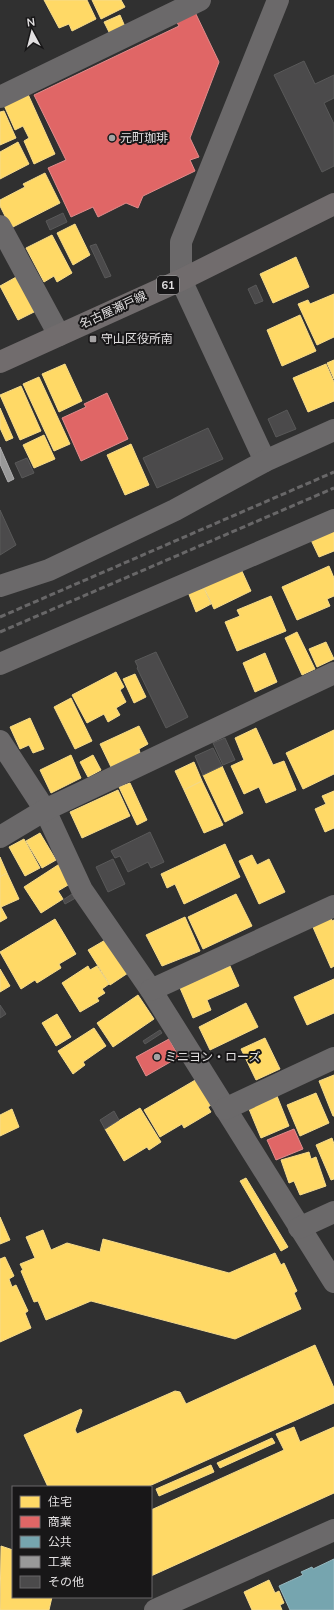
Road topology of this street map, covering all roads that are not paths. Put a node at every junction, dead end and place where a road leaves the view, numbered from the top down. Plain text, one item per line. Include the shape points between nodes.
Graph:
1 (200, 0) edge
2 (278, 0) edge
3 (0, 97) edge
4 (334, 204) edge
5 (0, 226) edge
6 (181, 280) junction
7 (59, 335) junction
8 (0, 362) edge
9 (334, 430) edge
10 (265, 461) junction
11 (334, 520) edge
12 (0, 586) edge
13 (0, 664) edge
14 (334, 673) edge
15 (0, 741) edge
16 (45, 810) junction
17 (0, 837) edge
18 (334, 906) edge
19 (151, 990) junction
20 (334, 1058) edge
21 (225, 1109) junction
22 (334, 1212) edge
23 (299, 1228) junction
24 (334, 1282) edge
25 (334, 1530) edge
26 (155, 1610) edge

1 - 3 street
2 - 6 street via 181,242
4 - 6 main road, 名古屋瀬戸線 / 61
5 - 7 street
6 - 7 main road, 名古屋瀬戸線 / 61
6 - 10 street
7 - 8 main road, 名古屋瀬戸線 / 61
9 - 10 street
10 - 12 street via 175,510 49,570
11 - 13 street
14 - 16 street
15 - 16 street
16 - 17 street
16 - 19 street via 82,890
18 - 19 street
19 - 21 street
20 - 21 street
21 - 23 street
22 - 23 street
23 - 24 street
25 - 26 street

